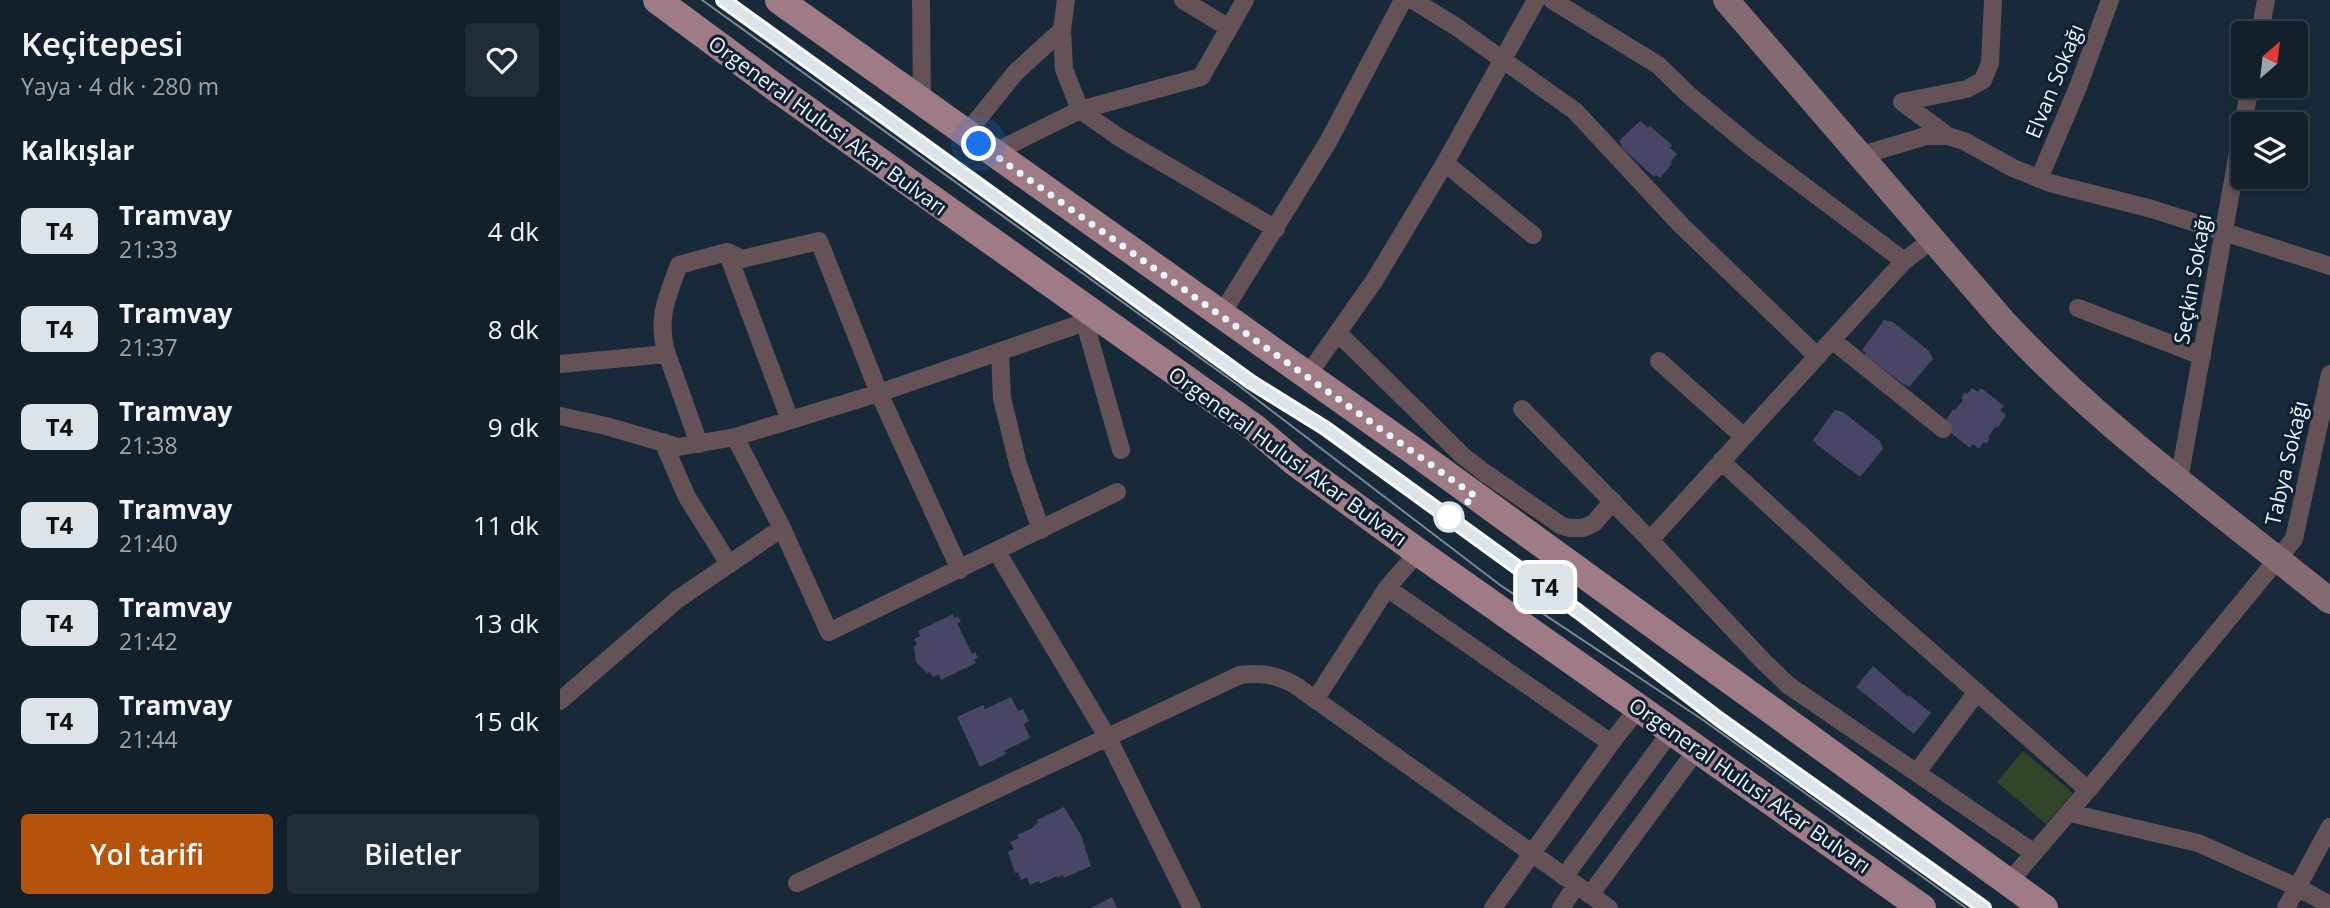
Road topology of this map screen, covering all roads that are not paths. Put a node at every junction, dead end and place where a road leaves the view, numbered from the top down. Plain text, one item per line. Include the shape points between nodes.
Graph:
1 (657, 0) edge
2 (779, 0) edge
3 (921, 0) edge
4 (1066, 0) edge
5 (1183, 0) edge
6 (1245, 0) edge
7 (1403, 0) edge
8 (1413, 0) edge
9 (1536, 0) edge
10 (1552, 0) edge
11 (1726, 0) edge
12 (1993, 0) edge
13 (2110, 0) edge
14 (2266, 0) edge
15 (2262, 21) edge
16 (1229, 27) junction
17 (1062, 30) junction
18 (1502, 58) junction
19 (2248, 98) edge
20 (922, 102) junction
21 (1080, 110) junction
22 (966, 134) junction
23 (1948, 136) junction
24 (993, 153) junction
25 (1862, 155) junction
26 (1445, 163) junction
27 (2039, 178) junction
28 (1276, 229) junction
29 (2224, 231) junction
30 (1533, 235) dead end
31 (1933, 239) junction
32 (727, 252) junction
33 (1905, 261) junction
34 (2330, 266) edge
35 (2078, 308) dead end
36 (1222, 315) junction
37 (1091, 320) junction
38 (1338, 333) junction
39 (1832, 340) junction
40 (1000, 352) junction
41 (667, 354) junction
42 (1817, 356) junction
43 (2202, 356) junction
44 (1659, 361) dead end
45 (560, 364) edge
46 (2330, 374) edge
47 (1307, 376) junction
48 (879, 393) junction
49 (1522, 409) dead end
50 (560, 416) edge
51 (790, 420) junction
52 (1943, 429) dead end
53 (735, 437) junction
54 (1744, 437) junction
55 (663, 442) junction
56 (699, 444) junction
57 (1121, 450) dead end
58 (1721, 461) junction
59 (2179, 480) junction
60 (1117, 492) dead end
61 (1613, 501) junction
62 (782, 528) junction
63 (1041, 530) junction
64 (1650, 540) junction
65 (997, 552) junction
66 (1418, 552) junction
67 (2277, 558) junction
68 (729, 564) junction
69 (960, 570) junction
70 (1387, 588) junction
71 (2330, 601) edge
72 (1977, 692) junction
73 (1315, 700) junction
74 (560, 701) edge
75 (1639, 707) junction
76 (1672, 730) junction
77 (1108, 738) junction
78 (1611, 743) junction
79 (1698, 748) junction
80 (1917, 772) junction
81 (2088, 790) junction
82 (2070, 813) junction
83 (2330, 827) edge
84 (2034, 853) junction
85 (1532, 855) junction
86 (2009, 882) junction
87 (797, 883) dead end
88 (1577, 886) junction
89 (2297, 887) junction
90 (1909, 904) edge
91 (2330, 905) edge
92 (1192, 908) edge
93 (1493, 908) edge
94 (1561, 908) edge
95 (1609, 908) edge
96 (2044, 908) edge
97 (2286, 908) edge

1 - 37 main road, Orgeneral Hulusi Akar Bulvarı
2 - 20 main road
3 - 20 street
4 - 17 street
5 - 16 street
6 - 16 street
7 - 28 street
8 - 18 street
9 - 18 street
10 - 33 street via 1658,65 1742,140
11 - 25 street
12 - 23 street via 1990,63 1983,80 1966,89 1902,102
13 - 27 street, Elvan Sokağı
14 - 15 street
16 - 21 street via 1201,77
17 - 21 street via 1064,69
17 - 22 street via 1016,72
18 - 26 street
18 - 42 street via 1575,111 1680,223
19 - 29 street, Seçkin Sokağı
20 - 22 main road
21 - 24 street
21 - 28 street
22 - 24 main road
23 - 25 street via 1926,136
23 - 27 street
24 - 36 main road
25 - 31 street
26 - 30 street
26 - 38 street
27 - 29 street
28 - 36 street
29 - 34 street
29 - 43 street, Seçkin Sokağı
31 - 33 street
31 - 59 street via 2051,371
32 - 41 street via 679,265 661,320
32 - 48 street via 742,259 819,242
32 - 51 street
33 - 39 street
35 - 43 street
36 - 47 main road
37 - 40 street
37 - 57 street
37 - 66 main road, Orgeneral Hulusi Akar Bulvarı via 1256,429
38 - 47 street
38 - 61 street via 1462,456 1562,526 1589,526
39 - 42 street
39 - 52 street
40 - 48 street
40 - 63 street via 1002,398
41 - 45 street
41 - 56 street
42 - 54 street
43 - 59 street, Seçkin Sokağı
44 - 54 street
46 - 67 street, Tabya Sokağı via 2294,539
47 - 86 main road
48 - 51 street
48 - 69 street
49 - 61 street
50 - 55 street
51 - 53 street
53 - 56 street
53 - 62 street
54 - 58 street
55 - 56 street via 678,447
55 - 68 street via 687,497
58 - 64 street
58 - 72 street
59 - 67 street
60 - 63 street
61 - 64 street
62 - 68 street
62 - 69 street via 829,632
63 - 65 street
64 - 80 street via 1788,685
65 - 69 street
65 - 77 street
66 - 70 street
66 - 75 main road, Orgeneral Hulusi Akar Bulvarı
67 - 71 street
67 - 81 street, Tabya Sokağı
68 - 74 street via 678,599
70 - 73 street
70 - 78 street
72 - 80 street
72 - 81 street
73 - 77 street via 1278,677 1240,675
73 - 85 street
75 - 76 main road, Orgeneral Hulusi Akar Bulvarı
75 - 78 street
76 - 79 main road, Orgeneral Hulusi Akar Bulvarı
76 - 88 street
77 - 87 street
77 - 92 street
78 - 85 street
79 - 88 street
79 - 90 main road, Orgeneral Hulusi Akar Bulvarı
80 - 84 street
81 - 82 street, Tabya Sokağı
82 - 84 street, Tabya Sokağı
82 - 89 street via 2198,843
83 - 89 street
84 - 86 street, Tabya Sokağı
85 - 88 street
85 - 93 street
86 - 96 main road
88 - 94 street
88 - 95 street
89 - 91 street
89 - 97 street

